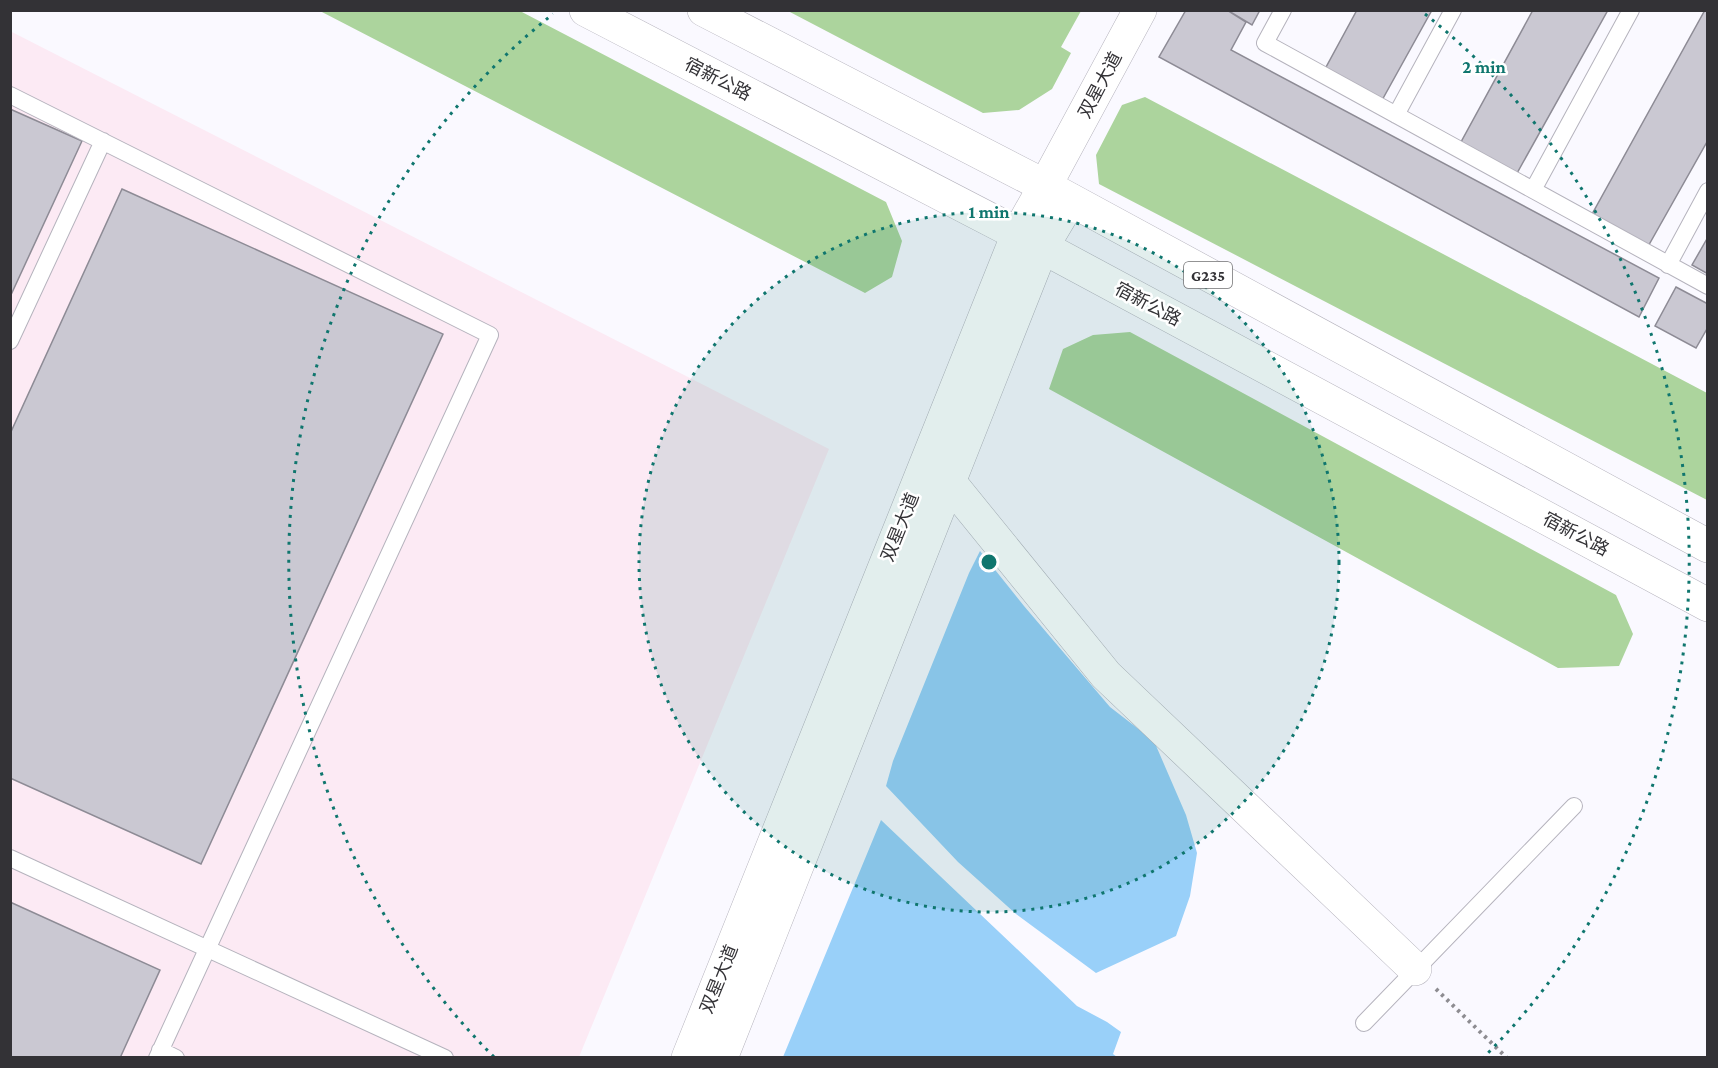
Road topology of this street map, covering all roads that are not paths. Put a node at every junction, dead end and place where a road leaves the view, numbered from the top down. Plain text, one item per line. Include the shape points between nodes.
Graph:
1 (586, 10) edge
2 (704, 10) edge
3 (1140, 10) edge
4 (1283, 10) edge
5 (1454, 10) edge
6 (1631, 10) edge
7 (10, 95) edge
8 (1396, 115) junction
9 (103, 141) junction
10 (1533, 190) junction
11 (1707, 190) edge
12 (1057, 193) junction
13 (1030, 240) junction
14 (1668, 265) junction
15 (1707, 286) edge
16 (10, 341) edge
17 (928, 457) junction
18 (949, 482) junction
19 (1707, 546) edge
20 (1637, 567) junction
21 (1707, 605) edge
22 (1707, 621) edge
23 (1574, 806) dead end
24 (10, 858) edge
25 (207, 948) junction
26 (1415, 969) junction
27 (1364, 1023) dead end
28 (159, 1054) edge
29 (176, 1058) edge
30 (445, 1058) edge
31 (688, 1058) edge
32 (721, 1058) edge

1 - 13 main road, 宿新公路
2 - 12 main road, G235
3 - 12 main road, 双星大道
4 - 8 lane via 1265,43
5 - 8 lane
6 - 10 lane
7 - 9 lane
8 - 10 lane
9 - 16 lane
9 - 25 lane via 490,335
10 - 14 lane
11 - 14 lane
12 - 13 main road, 双星大道
12 - 19 main road, G235
13 - 17 main road, 双星大道
13 - 18 main road, 双星大道
13 - 20 main road, 宿新公路
14 - 15 lane
17 - 18 main road
17 - 31 main road, 双星大道
18 - 26 main road via 1106,675
18 - 32 main road, 双星大道
20 - 21 main road, 宿新公路
20 - 22 main road
23 - 26 lane
24 - 25 lane
25 - 28 lane
25 - 30 lane
26 - 27 lane
28 - 29 lane

